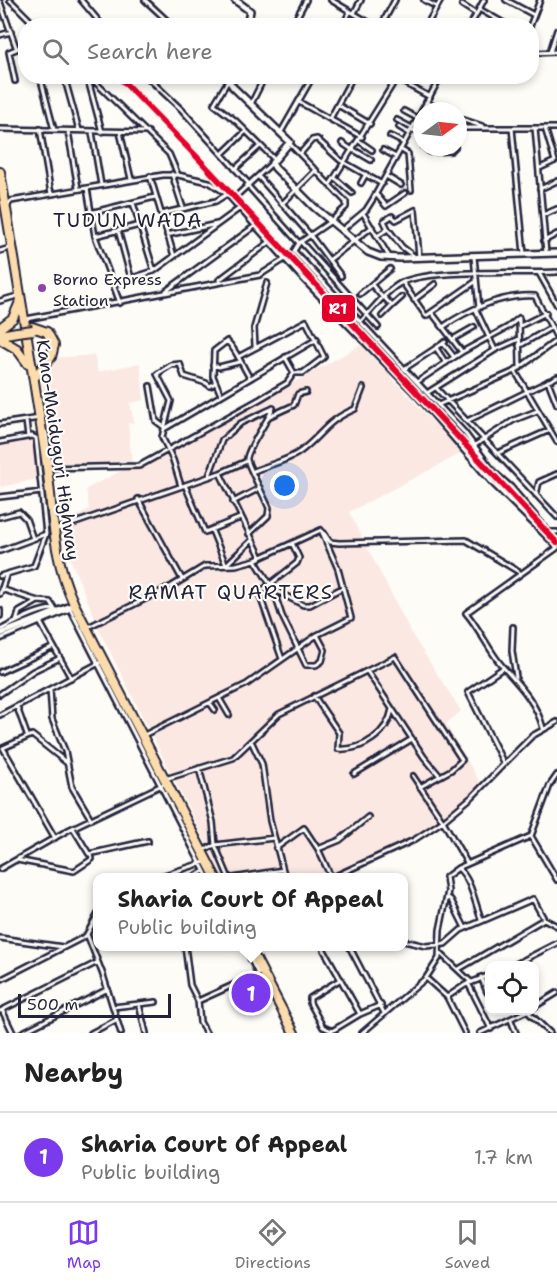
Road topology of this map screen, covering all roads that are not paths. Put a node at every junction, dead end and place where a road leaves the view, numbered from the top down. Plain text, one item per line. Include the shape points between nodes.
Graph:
1 (10, 0) edge
2 (81, 0) edge
3 (145, 0) edge
4 (235, 0) edge
5 (306, 0) edge
6 (331, 0) edge
7 (344, 0) edge
8 (361, 0) edge
9 (395, 0) edge
10 (424, 0) edge
11 (441, 0) edge
12 (484, 0) edge
13 (506, 0) edge
14 (540, 0) edge
15 (0, 2) edge
16 (341, 5) junction
17 (462, 5) dead end
18 (436, 7) junction
19 (479, 9) junction
20 (352, 12) junction
21 (476, 14) junction
22 (534, 15) junction
23 (28, 18) edge
24 (96, 18) edge
25 (164, 18) edge
26 (249, 18) edge
27 (296, 18) edge
28 (348, 18) edge
29 (362, 18) edge
30 (385, 18) edge
31 (430, 18) edge
32 (474, 18) edge
33 (495, 18) edge
34 (533, 18) edge
35 (557, 30) edge
36 (11, 32) junction
37 (0, 35) edge
38 (16, 47) joint
39 (550, 52) junction
40 (557, 52) edge
41 (539, 53) edge
42 (15, 81) dead end
43 (43, 84) edge
44 (66, 84) edge
45 (90, 84) edge
46 (97, 84) edge
47 (154, 84) edge
48 (223, 84) edge
49 (232, 84) edge
50 (262, 84) edge
51 (309, 84) edge
52 (349, 84) edge
53 (394, 84) edge
54 (408, 84) edge
55 (437, 84) edge
56 (429, 97) junction
57 (299, 102) junction
58 (426, 102) edge
59 (251, 104) junction
60 (338, 105) junction
61 (404, 111) dead end
62 (413, 116) edge
63 (330, 119) junction
64 (398, 120) dead end
65 (467, 121) edge
66 (370, 124) junction
67 (413, 125) edge
68 (399, 127) dead end
69 (484, 127) junction
70 (467, 128) edge
71 (512, 128) junction
72 (535, 128) junction
73 (545, 128) junction
74 (557, 128) edge
75 (0, 129) edge
76 (40, 129) junction
77 (55, 130) junction
78 (79, 130) junction
79 (68, 131) junction
80 (246, 131) junction
81 (410, 131) junction
82 (92, 132) junction
83 (102, 132) junction
84 (120, 132) junction
85 (148, 132) junction
86 (280, 133) junction
87 (390, 136) dead end
88 (361, 139) junction
89 (342, 143) dead end
90 (404, 143) junction
91 (290, 144) junction
92 (260, 146) junction
93 (400, 149) junction
94 (354, 150) junction
95 (372, 150) dead end
96 (383, 150) dead end
97 (222, 154) junction
98 (300, 154) junction
99 (396, 157) junction
100 (371, 160) dead end
101 (273, 161) junction
102 (345, 163) junction
103 (235, 169) junction
104 (539, 169) junction
105 (316, 170) junction
106 (0, 172) edge
107 (172, 174) junction
108 (366, 174) junction
109 (178, 175) junction
110 (150, 176) junction
111 (258, 176) junction
112 (386, 176) junction
113 (335, 178) junction
114 (131, 179) junction
115 (557, 182) edge
116 (331, 183) junction
117 (361, 183) dead end
118 (382, 184) junction
119 (102, 185) junction
120 (248, 185) junction
121 (401, 185) dead end
122 (0, 187) edge
123 (87, 188) junction
124 (78, 189) junction
125 (540, 189) junction
126 (411, 190) dead end
127 (296, 191) junction
128 (352, 192) dead end
129 (405, 193) dead end
130 (51, 194) junction
131 (227, 194) junction
132 (376, 194) junction
133 (155, 197) junction
134 (233, 199) junction
135 (7, 202) junction
136 (133, 203) junction
137 (282, 204) junction
138 (183, 208) junction
139 (240, 208) junction
140 (557, 208) edge
141 (90, 213) junction
142 (363, 213) junction
143 (161, 214) junction
144 (543, 215) junction
145 (331, 221) junction
146 (219, 223) junction
147 (140, 224) junction
148 (256, 226) junction
149 (372, 227) junction
150 (388, 229) junction
151 (118, 230) junction
152 (342, 230) junction
153 (557, 234) edge
154 (167, 235) junction
155 (310, 235) junction
156 (95, 236) junction
157 (377, 236) junction
158 (355, 240) junction
159 (270, 241) junction
160 (544, 241) junction
161 (300, 243) junction
162 (10, 248) junction
163 (0, 251) edge
164 (546, 253) junction
165 (557, 253) edge
166 (524, 255) junction
167 (174, 256) junction
168 (474, 257) junction
169 (390, 258) junction
170 (418, 258) junction
171 (285, 259) junction
172 (329, 260) junction
173 (390, 269) dead end
174 (154, 271) junction
175 (557, 272) edge
176 (539, 273) junction
177 (474, 274) junction
178 (341, 276) dead end
179 (131, 278) junction
180 (217, 281) junction
181 (403, 282) junction
182 (475, 282) junction
183 (113, 284) junction
184 (267, 284) dead end
185 (435, 284) dead end
186 (372, 285) junction
187 (165, 292) junction
188 (360, 294) dead end
189 (402, 297) dead end
190 (384, 298) junction
191 (18, 300) junction
192 (414, 300) junction
193 (0, 301) edge
194 (120, 303) junction
195 (557, 305) edge
196 (392, 306) junction
197 (477, 309) junction
198 (432, 313) junction
199 (546, 313) junction
200 (368, 314) junction
201 (381, 316) dead end
202 (24, 319) junction
203 (362, 320) junction
204 (520, 326) junction
205 (378, 327) dead end
206 (443, 327) junction
207 (474, 327) dead end
208 (552, 327) junction
209 (32, 328) junction
210 (0, 333) edge
211 (489, 337) junction
212 (316, 339) junction
213 (453, 339) junction
214 (519, 339) junction
215 (557, 339) edge
216 (255, 346) junction
217 (519, 346) junction
218 (436, 348) junction
219 (495, 350) junction
220 (462, 352) junction
221 (238, 357) junction
222 (285, 357) junction
223 (454, 357) junction
224 (29, 362) junction
225 (239, 362) junction
226 (446, 363) junction
227 (213, 365) junction
228 (520, 368) junction
229 (404, 369) junction
230 (515, 371) junction
231 (294, 373) junction
232 (557, 377) edge
233 (250, 378) junction
234 (34, 380) junction
235 (548, 381) junction
236 (416, 382) junction
237 (215, 383) junction
238 (150, 386) dead end
239 (363, 388) dead end
240 (436, 388) junction
241 (526, 391) junction
242 (306, 392) dead end
243 (427, 393) junction
244 (221, 394) junction
245 (446, 400) junction
246 (557, 404) edge
247 (438, 405) junction
248 (537, 411) junction
249 (270, 416) junction
250 (39, 418) junction
251 (26, 421) junction
252 (467, 421) junction
253 (0, 424) edge
254 (164, 428) junction
255 (550, 430) junction
256 (28, 437) junction
257 (484, 438) junction
258 (0, 442) edge
259 (557, 442) edge
260 (475, 445) junction
261 (169, 450) junction
262 (498, 453) junction
263 (247, 461) junction
264 (49, 468) junction
265 (254, 471) junction
266 (220, 473) junction
267 (557, 474) edge
268 (209, 476) junction
269 (183, 485) junction
270 (260, 488) junction
271 (42, 492) junction
272 (536, 495) junction
273 (0, 497) edge
274 (138, 500) junction
275 (233, 502) junction
276 (557, 505) edge
277 (551, 510) junction
278 (0, 517) edge
279 (557, 517) edge
280 (240, 518) junction
281 (321, 530) junction
282 (212, 531) junction
283 (49, 532) junction
284 (557, 532) edge
285 (249, 534) junction
286 (33, 539) junction
287 (252, 540) junction
288 (292, 543) junction
289 (557, 548) edge
290 (0, 551) edge
291 (261, 557) junction
292 (255, 560) junction
293 (226, 565) junction
294 (520, 573) junction
295 (8, 574) junction
296 (0, 576) edge
297 (182, 579) junction
298 (268, 584) junction
299 (342, 587) junction
300 (273, 590) junction
301 (1, 591) edge
302 (38, 601) junction
303 (70, 607) junction
304 (56, 609) junction
305 (0, 610) edge
306 (0, 616) edge
307 (16, 622) junction
308 (40, 622) junction
309 (86, 627) junction
310 (513, 627) dead end
311 (0, 634) edge
312 (317, 635) junction
313 (54, 647) junction
314 (298, 651) junction
315 (60, 658) junction
316 (282, 660) junction
317 (99, 663) junction
318 (503, 668) junction
319 (367, 671) junction
320 (0, 672) edge
321 (71, 678) junction
322 (516, 679) junction
323 (50, 689) junction
324 (0, 694) edge
325 (314, 696) junction
326 (219, 698) junction
327 (210, 703) junction
328 (17, 707) junction
329 (392, 709) junction
330 (215, 710) dead end
331 (0, 715) edge
332 (229, 715) dead end
333 (557, 722) edge
334 (543, 728) junction
335 (27, 735) junction
336 (142, 736) junction
337 (412, 740) junction
338 (252, 743) junction
339 (2, 749) edge
340 (67, 764) junction
341 (504, 764) junction
342 (199, 768) junction
343 (354, 774) dead end
344 (557, 775) edge
345 (413, 776) dead end
346 (440, 776) junction
347 (163, 783) junction
348 (420, 787) junction
349 (368, 817) dead end
350 (91, 819) junction
351 (443, 820) junction
352 (73, 828) junction
353 (531, 836) junction
354 (55, 838) junction
355 (274, 838) junction
356 (148, 840) dead end
357 (215, 845) junction
358 (276, 848) junction
359 (318, 849) junction
360 (202, 851) junction
361 (91, 854) junction
362 (16, 860) junction
363 (202, 863) junction
364 (467, 863) junction
365 (458, 868) junction
366 (0, 869) edge
367 (283, 870) junction
368 (204, 871) joint
369 (171, 873) edge
370 (201, 873) edge
371 (211, 873) edge
372 (213, 873) edge
373 (229, 873) edge
374 (264, 873) edge
375 (284, 873) edge
376 (330, 873) edge
377 (341, 873) edge
378 (557, 880) edge
379 (447, 897) junction
380 (544, 919) junction
381 (482, 921) junction
382 (93, 923) edge
383 (557, 926) edge
384 (465, 928) junction
385 (87, 934) junction
386 (0, 938) edge
387 (408, 942) edge
388 (557, 943) edge
389 (440, 946) junction
390 (63, 947) junction
391 (93, 949) edge
392 (94, 951) edge
393 (186, 951) edge
394 (247, 951) edge
395 (252, 951) edge
396 (253, 951) edge
397 (325, 951) edge
398 (352, 951) edge
399 (440, 953) junction
400 (522, 961) edge
401 (98, 962) junction
402 (459, 969) junction
403 (260, 973) junction
404 (485, 976) edge
405 (481, 977) junction
406 (426, 978) junction
407 (341, 979) junction
408 (0, 980) edge
409 (470, 983) junction
410 (485, 987) edge
411 (108, 989) junction
412 (557, 993) edge
413 (447, 997) junction
414 (156, 1002) dead end
415 (198, 1002) junction
416 (139, 1004) junction
417 (539, 1004) edge
418 (381, 1005) junction
419 (113, 1006) junction
420 (1, 1010) edge
421 (384, 1013) junction
422 (360, 1014) junction
423 (521, 1015) edge
424 (533, 1015) edge
425 (116, 1020) junction
426 (511, 1020) junction
427 (491, 1029) junction
428 (13, 1033) edge
429 (21, 1033) edge
430 (91, 1033) edge
431 (121, 1033) edge
432 (146, 1033) edge
433 (206, 1033) edge
434 (297, 1033) edge
435 (362, 1033) edge
436 (465, 1033) edge
437 (480, 1033) edge
438 (516, 1033) edge
439 (550, 1033) edge

1 - 23 street
2 - 24 street
3 - 25 street
4 - 26 street via 250,11
5 - 27 street
6 - 16 street
7 - 16 street
8 - 20 street
9 - 30 street
10 - 18 street
11 - 18 street
12 - 19 street
13 - 22 street
14 - 22 street
15 - 36 street
16 - 20 street
17 - 21 street
18 - 31 street
19 - 21 street
19 - 33 street
20 - 28 street
20 - 29 street
21 - 32 street
22 - 34 street
35 - 39 street
36 - 37 street
36 - 38 street
38 - 42 street via 9,52
39 - 40 street
39 - 41 street
43 - 77 street
44 - 78 street
45 - 83 street
46 - 85 street
47 - 97 street
48 - 80 street via 214,105
49 - 59 street
50 - 59 street
51 - 57 street
52 - 60 street
53 - 66 street
54 - 56 street
55 - 56 street
56 - 58 street
57 - 63 street
57 - 86 street
59 - 86 street
60 - 63 street
60 - 66 street
61 - 62 street
63 - 88 street
64 - 81 street
65 - 69 street
66 - 88 street
67 - 81 street
68 - 81 street
69 - 70 street
69 - 71 street
71 - 72 street
71 - 166 street
72 - 73 street
72 - 104 street
73 - 74 street
73 - 104 street via 555,161
75 - 76 street
76 - 77 street
76 - 130 street
77 - 79 street
78 - 79 street
78 - 82 street
79 - 124 street
80 - 92 street
80 - 97 street
81 - 90 street
82 - 83 street
82 - 119 street
83 - 84 street
84 - 85 street
84 - 114 street
85 - 109 street via 169,154
86 - 91 street
87 - 90 street
88 - 94 street
88 - 95 street
89 - 94 street
90 - 93 street
91 - 98 street
91 - 101 street
92 - 101 street
92 - 103 street
93 - 99 street
93 - 126 street via 408,154
94 - 100 street
94 - 102 street
96 - 99 street
97 - 103 street
98 - 102 street via 317,139
98 - 105 street
99 - 112 street
101 - 111 street
101 - 127 street
102 - 108 street
102 - 113 street
103 - 120 street
104 - 125 street
105 - 116 street
105 - 127 street
106 - 135 highway, Kano-Maiduguri Highway
107 - 109 street
107 - 110 street
107 - 138 street
108 - 117 street
108 - 118 street
109 - 131 street via 216,184
110 - 114 street
110 - 133 street
111 - 120 street
111 - 137 street
112 - 118 street
112 - 121 street
113 - 116 street
113 - 128 street
114 - 119 street
115 - 125 street
116 - 145 street via 347,205
118 - 132 street
119 - 123 street
120 - 134 street
120 - 161 street
122 - 162 highway, Kano-Maiduguri Highway
123 - 124 street
123 - 141 street
124 - 130 street
125 - 144 street
127 - 137 street
127 - 145 street
129 - 132 street via 386,206
130 - 135 street
131 - 134 street
131 - 138 street via 216,201
132 - 142 street
133 - 136 street
133 - 143 street
134 - 139 street
135 - 202 highway, Kano-Maiduguri Highway
136 - 141 street
136 - 147 street
137 - 155 street
138 - 143 street
139 - 146 street
139 - 148 street
140 - 144 street
141 - 156 street
142 - 149 street
142 - 152 street
143 - 154 street
144 - 160 street
145 - 152 street
145 - 155 street
146 - 154 street
146 - 167 street
147 - 151 street
147 - 174 street
148 - 159 street
148 - 187 street
149 - 157 street
149 - 158 street
150 - 157 street
150 - 170 street via 402,247
150 - 170 street via 384,221 392,216 396,220 415,210
151 - 156 street
151 - 179 street
152 - 158 street
153 - 160 street
154 - 167 street
155 - 161 street
155 - 172 street
156 - 183 street
157 - 169 street
158 - 169 street via 368,252
158 - 172 street
159 - 171 street
159 - 180 street
160 - 164 street
161 - 200 street
161 - 203 street via 294,251
162 - 163 street
162 - 191 highway, Kano-Maiduguri Highway
164 - 165 street
164 - 166 street
166 - 168 street
167 - 174 street
168 - 170 street
168 - 177 street
169 - 170 street
171 - 180 street via 266,273
171 - 289 street
172 - 178 street
173 - 186 street
174 - 179 street
175 - 176 street
176 - 177 street
176 - 195 street
177 - 181 street
177 - 182 street
179 - 183 street
180 - 187 street
181 - 190 street
181 - 192 street
182 - 197 street
182 - 198 street
183 - 194 street
184 - 216 street via 254,328
185 - 192 street
186 - 188 street
186 - 190 street
187 - 194 street
189 - 196 street
190 - 196 street
190 - 200 street
191 - 193 street
191 - 210 highway via 13,318
191 - 224 highway, Kano-Maiduguri Highway
192 - 198 street via 426,316
194 - 202 street
196 - 201 street
197 - 199 street via 509,296 535,296
197 - 206 street
197 - 211 street
198 - 206 street
199 - 204 street
199 - 208 street
200 - 203 street
200 - 205 street
202 - 224 highway, Kano-Maiduguri Highway
203 - 229 street
204 - 211 street via 519,318
204 - 214 street
206 - 213 street
207 - 213 street
208 - 215 street
208 - 217 street
209 - 210 highway, bridge
209 - 224 highway via 47,335 52,349 44,361
209 - 234 highway via 47,332 54,348
210 - 224 highway
211 - 219 street
211 - 220 street
212 - 216 street via 306,321
212 - 222 street
212 - 231 street via 324,359 303,373
213 - 220 street
214 - 217 street
214 - 219 street
215 - 228 street
216 - 221 street
217 - 228 street
218 - 223 street via 444,343
218 - 226 street
218 - 229 street
219 - 240 street
220 - 223 street
221 - 225 street
221 - 227 street via 225,342 215,350
222 - 231 street
222 - 233 street
223 - 226 street
224 - 234 highway, Kano-Maiduguri Highway
224 - 250 highway, Kano-Maiduguri Highway
225 - 227 street
225 - 233 street
226 - 236 street
227 - 237 street
228 - 230 street
229 - 236 street
230 - 241 street
230 - 245 street
231 - 261 street via 287,383
232 - 235 street
233 - 244 street
234 - 250 highway, Kano-Maiduguri Highway
235 - 241 street
235 - 246 street
236 - 243 street
237 - 244 street
237 - 254 street via 210,387 184,375 180,364 161,370 157,374 171,401
238 - 254 street via 156,421
239 - 265 street via 355,409 328,423 300,452
240 - 243 street
240 - 245 street
241 - 248 street
241 - 252 street
242 - 249 street via 298,394 294,405
243 - 247 street
244 - 254 street
245 - 247 street
245 - 252 street
247 - 260 street
248 - 255 street
248 - 257 street
249 - 263 street via 248,452
249 - 268 street via 273,408 242,423 222,440
250 - 251 street
250 - 264 highway, Kano-Maiduguri Highway
250 - 303 highway, Kano-Maiduguri Highway via 54,556
251 - 253 street
251 - 256 street
252 - 257 street
254 - 261 street via 162,437
255 - 259 street
255 - 262 street
256 - 258 street
256 - 271 street via 36,438
257 - 260 street
257 - 262 street
260 - 284 street via 494,472 549,532
261 - 264 street via 130,467
261 - 269 street
262 - 272 street
263 - 265 street
263 - 266 street
264 - 283 highway, Kano-Maiduguri Highway
265 - 270 street
266 - 268 street
266 - 275 street
267 - 272 street via 539,482
268 - 269 street
269 - 274 street
269 - 282 street via 201,526 205,532
270 - 275 street
270 - 285 street via 270,508 268,516
271 - 273 street
271 - 283 street
272 - 277 street
274 - 283 street
274 - 297 street
275 - 280 street
276 - 277 street
277 - 279 street
278 - 286 street via 19,512
280 - 282 street
280 - 285 street
281 - 288 street
281 - 294 street via 330,542 339,543 466,540
281 - 299 street
282 - 293 street
283 - 286 street
283 - 295 street via 34,566
283 - 309 highway, Kano-Maiduguri Highway via 61,575
285 - 287 street
286 - 290 street
287 - 291 street
287 - 293 street
288 - 291 street
288 - 298 street via 297,562
289 - 294 street
291 - 292 street
292 - 293 street
292 - 298 street
293 - 297 street via 205,566
294 - 318 street via 466,613
295 - 296 street
295 - 301 street
297 - 309 street
298 - 300 street
298 - 316 street via 258,595
299 - 300 street via 308,605
299 - 312 street via 351,618
300 - 314 street
301 - 302 street
302 - 304 street via 51,602
302 - 307 street via 19,612
303 - 304 street
303 - 308 street
303 - 317 highway, Kano-Maiduguri Highway
304 - 307 street
304 - 311 street
305 - 306 street
307 - 311 street
308 - 311 street
308 - 313 street
309 - 336 highway, Kano-Maiduguri Highway
310 - 322 street
312 - 314 street
312 - 314 street via 325,650 320,664 304,663
313 - 315 street
313 - 320 street
314 - 316 street
315 - 321 street
315 - 324 street
316 - 326 street
317 - 321 street
317 - 347 highway, Kano-Maiduguri Highway
318 - 322 street
318 - 341 street via 468,692
319 - 325 street
319 - 329 street
319 - 346 street via 395,657 407,672 461,757 459,764
321 - 323 street
322 - 334 street via 533,702
323 - 328 street
323 - 340 street via 52,719
325 - 329 street via 337,729 338,749 382,733
325 - 338 street via 279,714
326 - 327 street
326 - 332 street
327 - 330 street
327 - 336 street
328 - 331 street
328 - 335 street
329 - 337 street
333 - 334 street
334 - 341 street
335 - 339 street
335 - 340 street via 38,737
336 - 347 highway, Kano-Maiduguri Highway
337 - 343 street
337 - 346 street
338 - 342 street via 233,758
338 - 355 street via 262,764
339 - 354 street
340 - 350 street via 72,787
341 - 351 street
342 - 347 street
342 - 357 street
344 - 353 street
345 - 348 street
346 - 348 street
347 - 350 street
347 - 360 highway, Kano-Maiduguri Highway
347 - 363 highway, Kano-Maiduguri Highway
348 - 351 street
349 - 359 street via 340,840
350 - 352 street
351 - 364 street
351 - 377 street via 414,840
352 - 354 street
352 - 361 street
353 - 364 street
353 - 378 street
354 - 362 street
355 - 357 street
355 - 358 street
356 - 361 street
357 - 360 street
357 - 373 street
358 - 359 street via 304,828
358 - 367 street
359 - 376 street
360 - 372 highway, Kano-Maiduguri Highway
361 - 362 street via 92,859 74,871
362 - 366 street
363 - 368 street
363 - 369 street
363 - 371 highway, Kano-Maiduguri Highway
364 - 365 street
365 - 379 street via 446,877
365 - 381 street via 470,884
367 - 374 street
367 - 375 street
368 - 370 street
379 - 384 street
379 - 389 street
380 - 381 street via 533,899
380 - 383 street
380 - 402 street
381 - 384 street
382 - 385 street
384 - 389 street
385 - 390 street
385 - 391 street
386 - 390 street
387 - 389 street
388 - 400 street
389 - 399 street
390 - 408 street
392 - 401 street
393 - 415 street via 189,985
394 - 403 street
395 - 403 highway
396 - 434 highway
397 - 407 street
398 - 418 street
399 - 402 street
399 - 406 street
401 - 411 street
401 - 420 street
402 - 409 street
403 - 415 street
403 - 434 highway
404 - 405 street
405 - 409 street
405 - 410 street
406 - 413 street
406 - 421 street
407 - 422 street
407 - 422 street via 310,998 323,1027 332,1031
409 - 413 street
409 - 427 street
411 - 419 street
411 - 429 street
412 - 417 street
413 - 436 street
414 - 416 street
415 - 433 street via 200,1022
416 - 419 street
416 - 432 street
418 - 421 street
418 - 422 street
419 - 425 street
420 - 428 street
421 - 435 street
423 - 426 street
424 - 439 street
425 - 430 street
425 - 431 street
426 - 427 street
426 - 438 street
427 - 437 street

